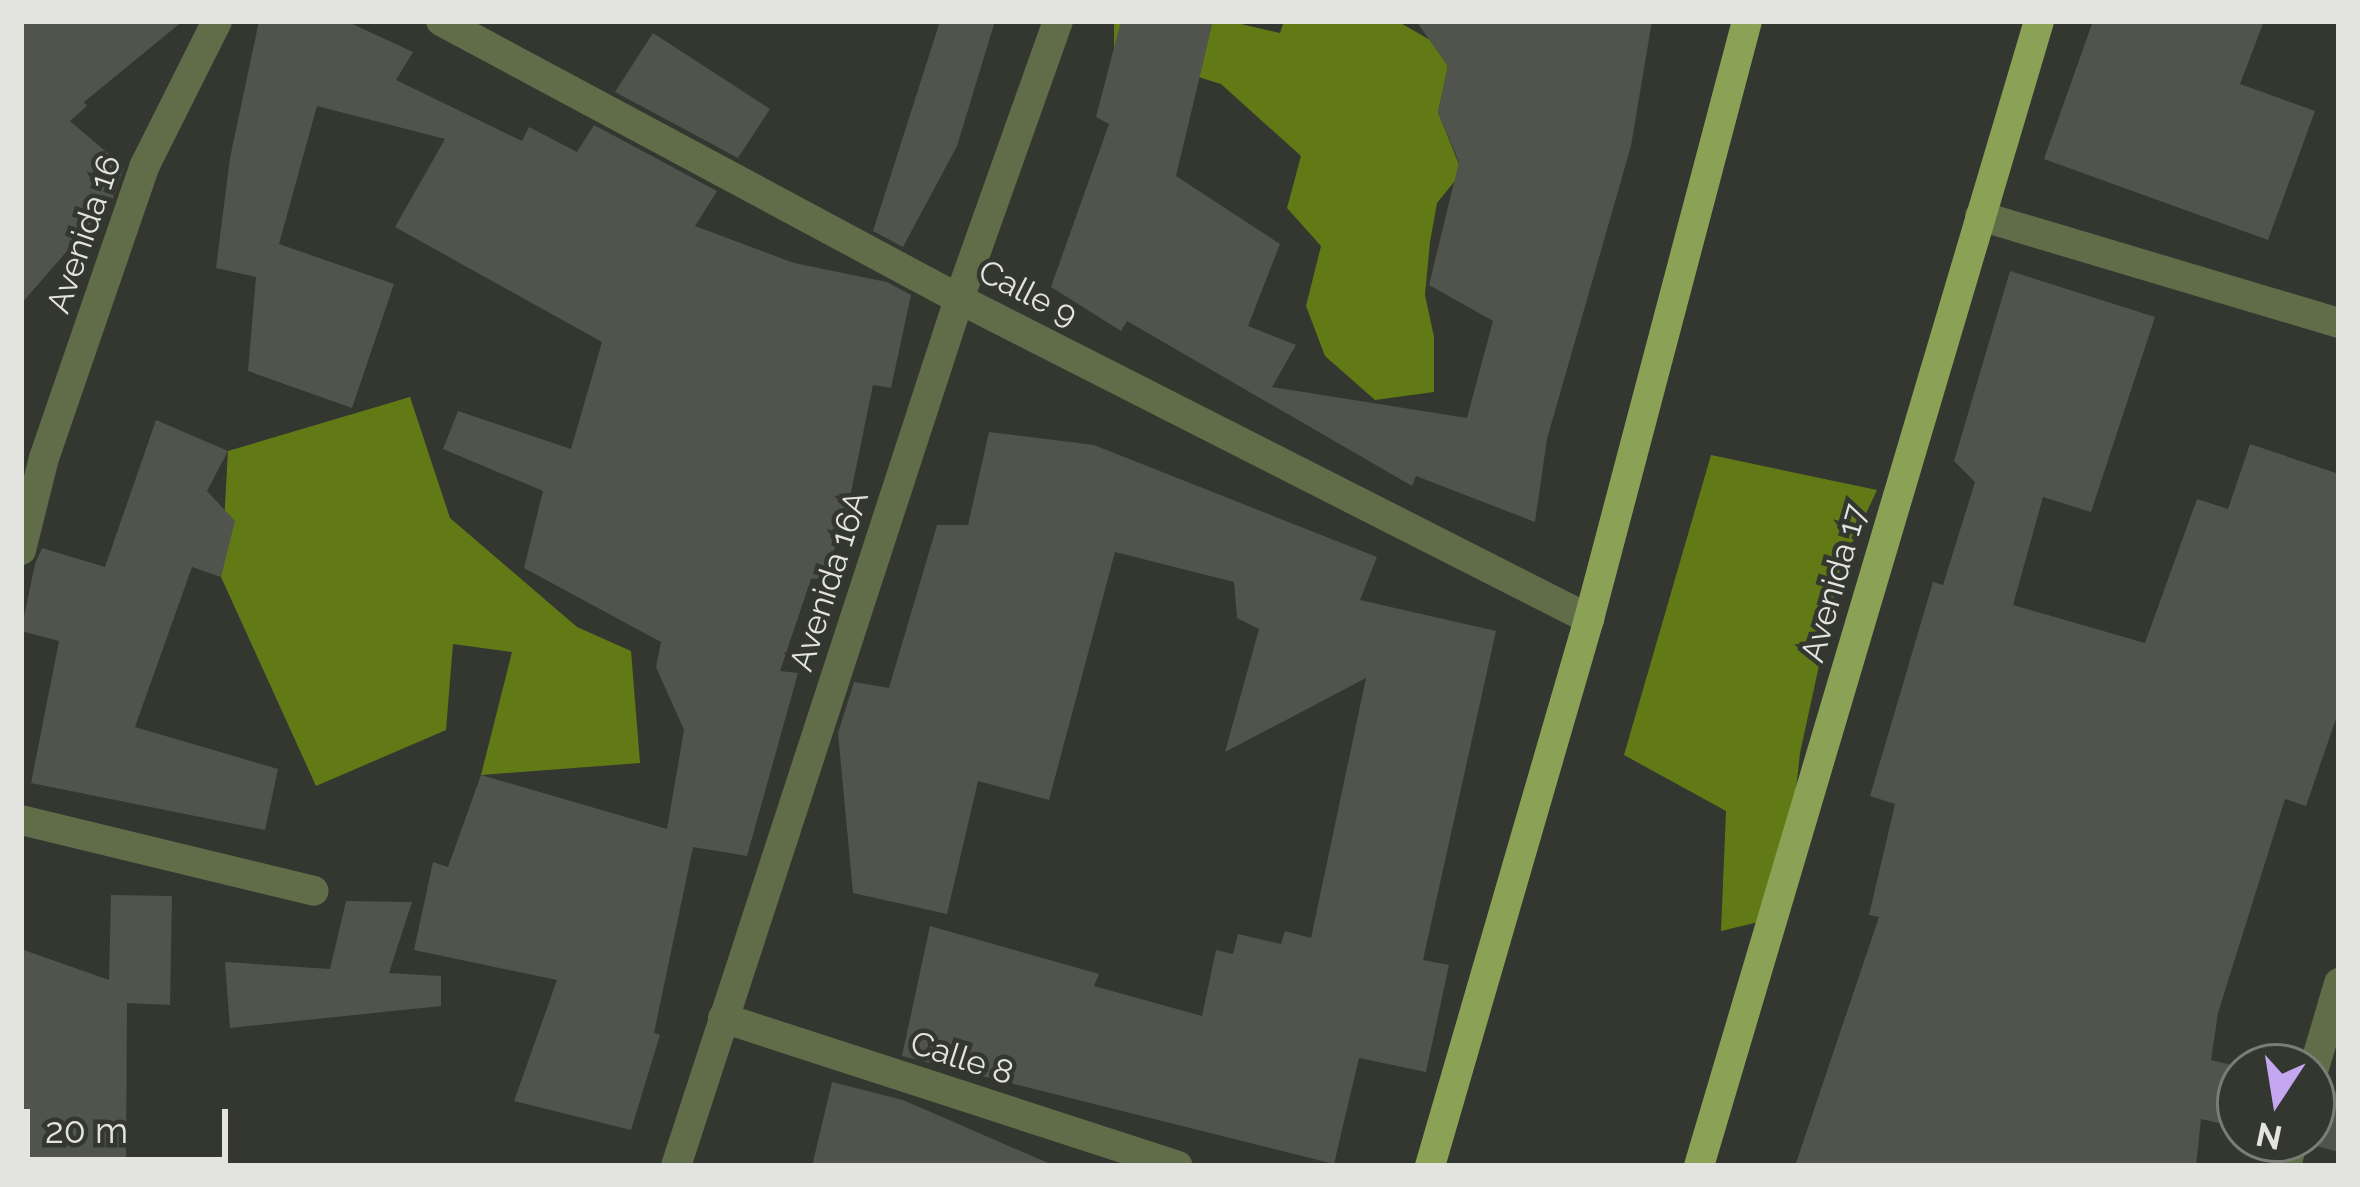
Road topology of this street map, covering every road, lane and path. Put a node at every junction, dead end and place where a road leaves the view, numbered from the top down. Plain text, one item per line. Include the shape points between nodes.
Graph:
1 (217, 21) edge
2 (441, 21) edge
3 (1058, 21) edge
4 (1748, 21) edge
5 (2039, 21) edge
6 (1980, 216) junction
7 (959, 299) junction
8 (2339, 323) edge
9 (21, 550) edge
10 (1588, 619) junction
11 (21, 820) edge
12 (314, 891) dead end
13 (2339, 983) edge
14 (723, 1018) junction
15 (2322, 1043) edge
16 (676, 1166) edge
17 (1178, 1166) edge
18 (1430, 1166) edge
19 (1699, 1166) edge

1 - 9 street, Avenida 16 via 144,166 44,458
2 - 7 street, Calle 9
3 - 7 street, Avenida 16A
4 - 10 main road
5 - 6 main road, Avenida 17
6 - 8 street
6 - 19 main road, Avenida 17
7 - 10 street, Calle 9
7 - 14 street, Avenida 16A
10 - 18 main road
11 - 12 street
13 - 15 street
14 - 16 street, Avenida 16A
14 - 17 street, Calle 8

